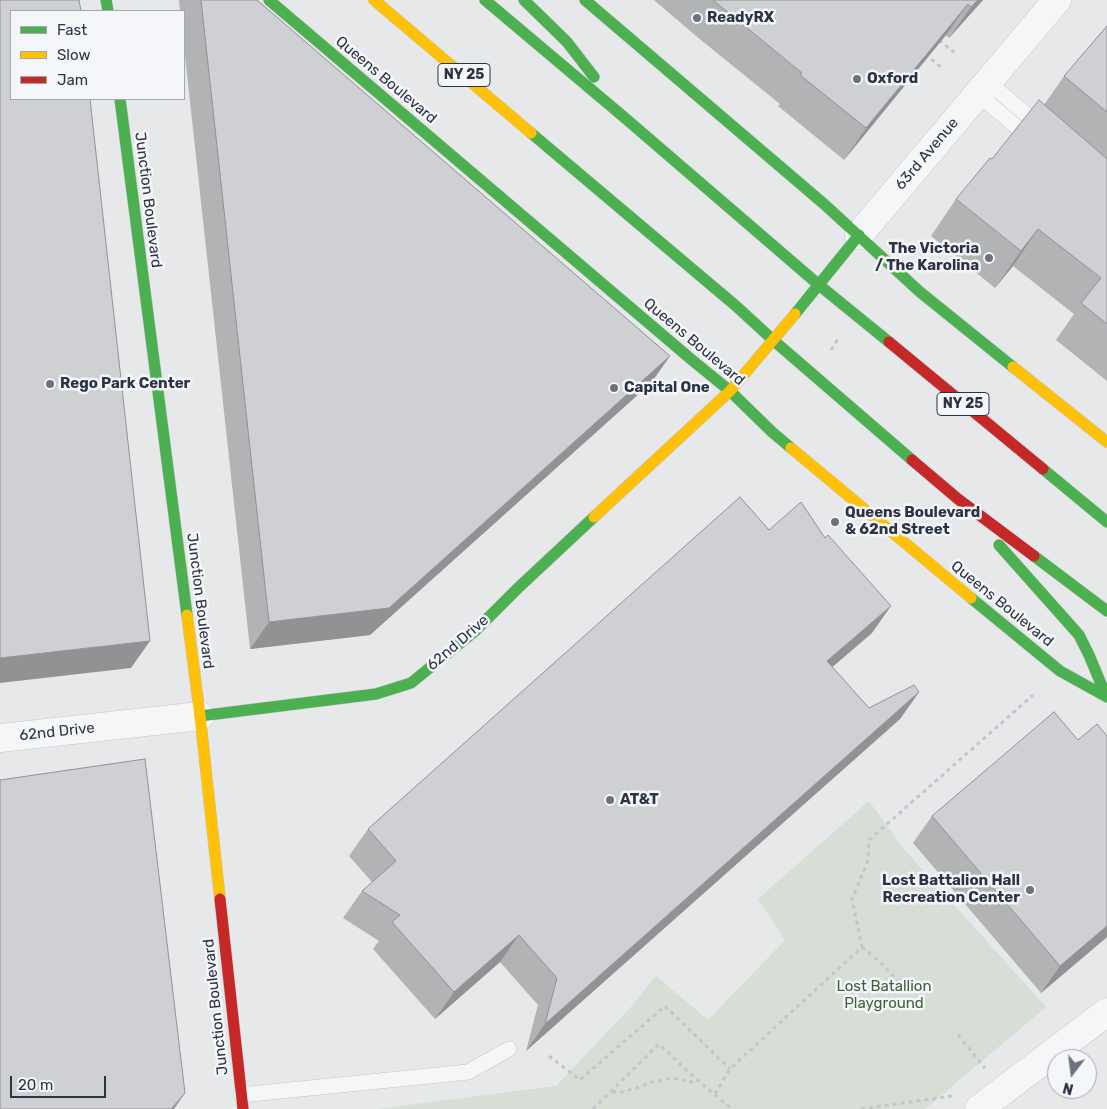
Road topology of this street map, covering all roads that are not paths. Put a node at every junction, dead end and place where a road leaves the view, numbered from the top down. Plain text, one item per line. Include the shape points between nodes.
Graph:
1 (269, 0) edge
2 (374, 0) edge
3 (485, 0) edge
4 (524, 0) edge
5 (585, 0) edge
6 (1056, 0) edge
7 (983, 88) junction
8 (120, 100) edge
9 (625, 118) junction
10 (1050, 135) edge
11 (1041, 148) edge
12 (859, 235) junction
13 (819, 285) junction
14 (798, 310) joint
15 (773, 340) junction
16 (730, 391) junction
17 (1107, 442) edge
18 (958, 499) junction
19 (1107, 522) edge
20 (1107, 611) edge
21 (1107, 696) edge
22 (200, 716) junction
23 (0, 738) edge
24 (1107, 1012) edge
25 (509, 1049) dead end
26 (242, 1102) edge
27 (979, 1109) edge

1 - 16 main road, Queens Boulevard
2 - 15 main road, NY 25
3 - 9 main road, NY 25
4 - 9 main road via 567,42
5 - 12 main road
6 - 7 street, 63rd Avenue
7 - 10 lane
7 - 11 lane
7 - 12 street, 63rd Avenue
8 - 22 main road, Junction Boulevard
9 - 13 main road, NY 25
12 - 13 main road, 63rd Avenue
12 - 17 main road via 920,292
13 - 14 main road, 63rd Avenue
13 - 19 main road, NY 25
14 - 15 main road, 62nd Drive
15 - 16 main road, 62nd Drive
15 - 18 main road, NY 25
16 - 21 main road, Queens Boulevard via 772,432 1060,671
16 - 22 main road, 62nd Drive via 517,588 475,631 411,684 376,694
18 - 20 main road, NY 25
18 - 21 main road via 1079,635
22 - 23 street, 62nd Drive
22 - 26 main road, Junction Boulevard
24 - 27 street
25 - 26 lane via 468,1072

